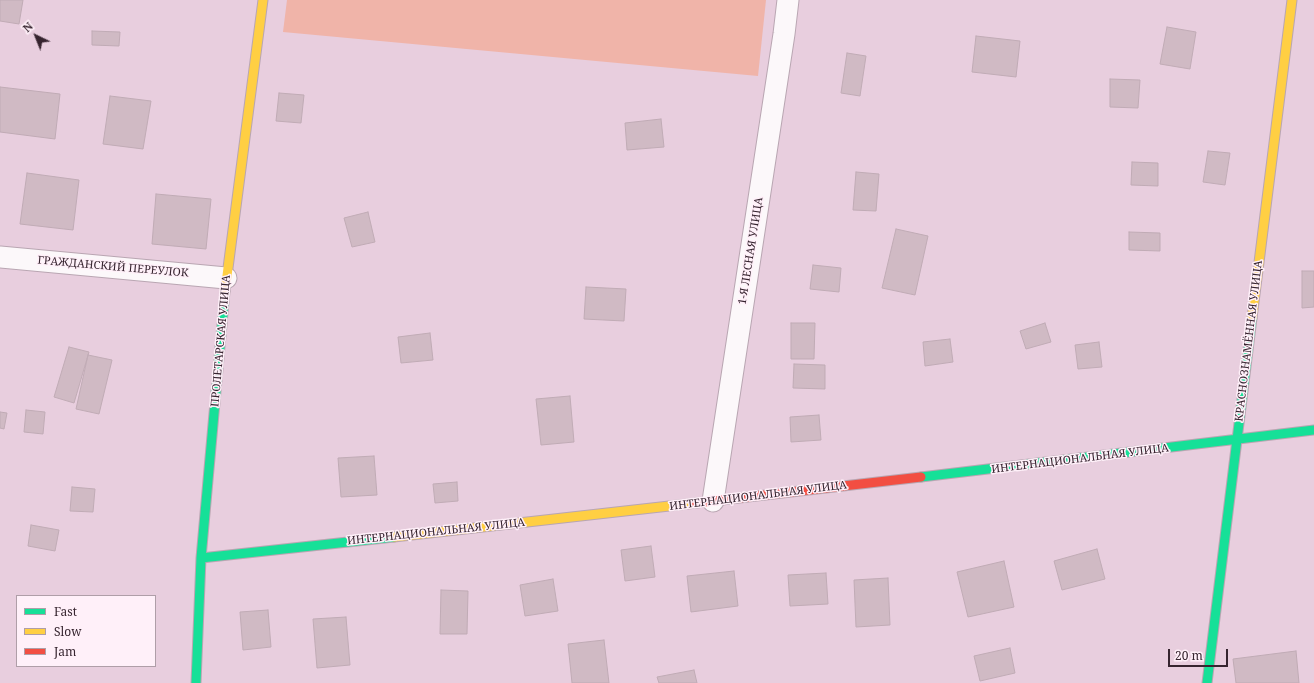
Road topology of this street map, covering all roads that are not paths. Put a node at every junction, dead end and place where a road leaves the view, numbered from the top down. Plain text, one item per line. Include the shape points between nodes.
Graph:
1 (263, 0) edge
2 (788, 0) edge
3 (1292, 0) edge
4 (0, 256) edge
5 (226, 278) junction
6 (1314, 430) edge
7 (1237, 440) junction
8 (713, 501) junction
9 (201, 558) junction
10 (196, 683) edge
11 (1207, 683) edge

1 - 5 street, ПРОЛЕТАРСКАЯ УЛИЦА
2 - 8 street, 1-Я ЛЕСНАЯ УЛИЦА
3 - 7 street, КРАСНОЗНАМЁННАЯ УЛИЦА
4 - 5 street, ГРАЖДАНСКИЙ ПЕРЕУЛОК
5 - 9 street, ПРОЛЕТАРСКАЯ УЛИЦА
6 - 7 street, ИНТЕРНАЦИОНАЛЬНАЯ УЛИЦА
7 - 8 street, ИНТЕРНАЦИОНАЛЬНАЯ УЛИЦА
7 - 11 street, КРАСНОЗНАМЁННАЯ УЛИЦА
8 - 9 street, ИНТЕРНАЦИОНАЛЬНАЯ УЛИЦА
9 - 10 street, ПРОЛЕТАРСКАЯ УЛИЦА

